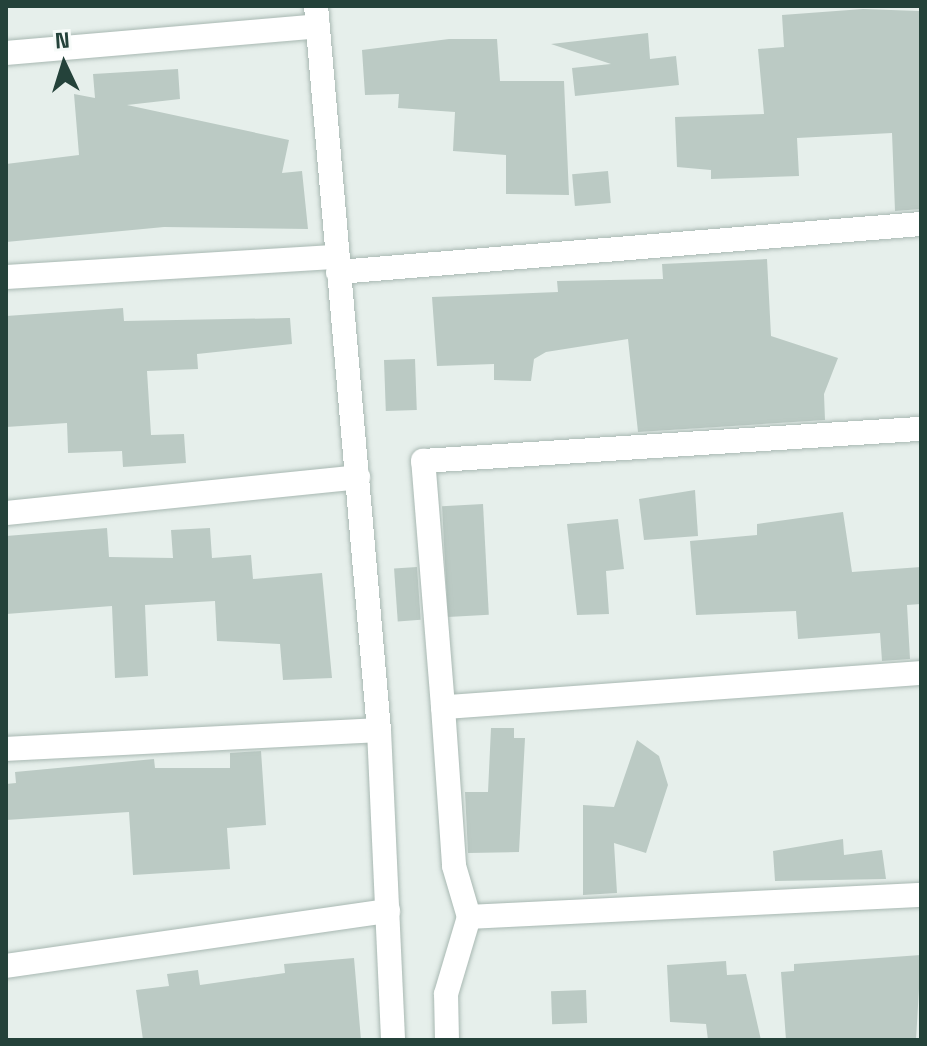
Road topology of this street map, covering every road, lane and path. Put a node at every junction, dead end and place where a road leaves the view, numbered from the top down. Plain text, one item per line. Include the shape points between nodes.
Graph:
1 (317, 16) edge
2 (6, 53) edge
3 (921, 224) edge
4 (338, 264) junction
5 (6, 277) edge
6 (921, 429) edge
7 (358, 477) junction
8 (6, 513) edge
9 (921, 673) edge
10 (443, 707) junction
11 (379, 730) junction
12 (6, 749) edge
13 (921, 895) edge
14 (388, 911) junction
15 (469, 917) junction
16 (6, 966) edge
17 (393, 1040) edge
18 (447, 1040) edge

1 - 2 street
1 - 4 street
3 - 4 street
4 - 5 street
4 - 7 street
6 - 10 street via 423,461
7 - 8 street
7 - 11 street
9 - 10 street
10 - 15 street via 454,866
11 - 12 street
11 - 14 street
13 - 15 street
14 - 16 street
14 - 17 street
15 - 18 street via 446,994

